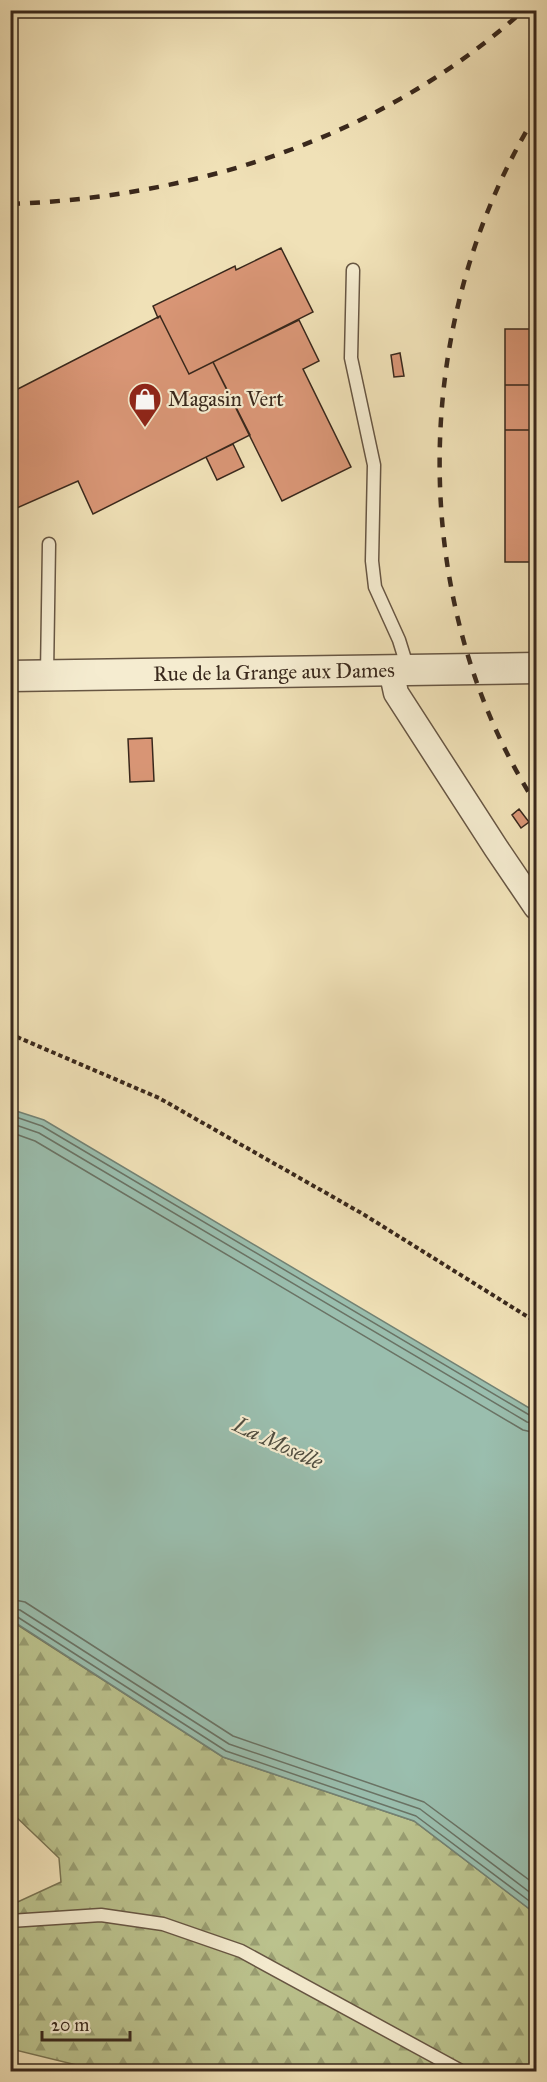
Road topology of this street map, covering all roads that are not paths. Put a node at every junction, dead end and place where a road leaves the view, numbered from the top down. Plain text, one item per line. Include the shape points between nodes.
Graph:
1 (353, 270) dead end
2 (49, 544) dead end
3 (537, 668) edge
4 (400, 670) junction
5 (10, 676) edge
6 (47, 676) junction
7 (537, 907) edge
8 (10, 1921) edge
9 (463, 2072) edge

1 - 4 lane via 351,358 374,465 375,587 399,640
2 - 6 lane
3 - 4 street, Rue de la Grange aux Dames
4 - 6 street, Rue de la Grange aux Dames
4 - 7 street via 396,693
5 - 6 street, Rue de la Grange aux Dames
8 - 9 lane via 101,1915 164,1924 241,1951

